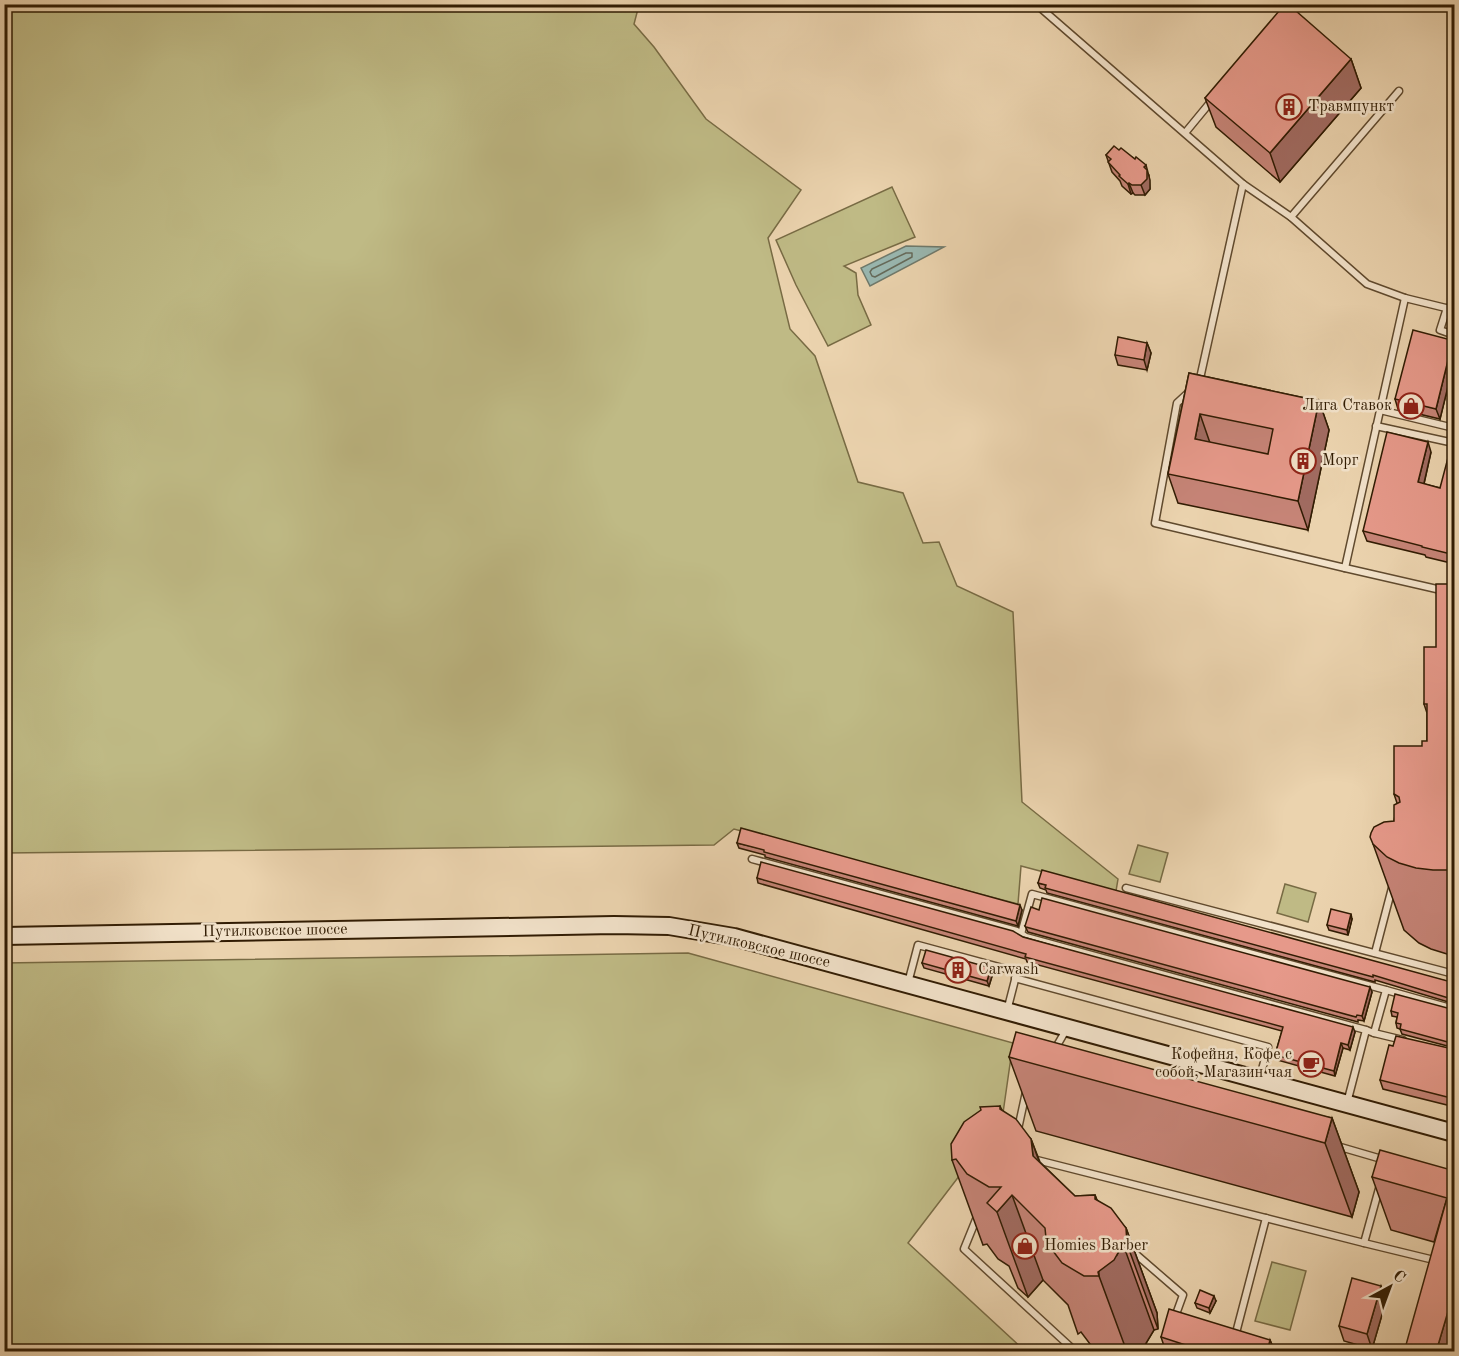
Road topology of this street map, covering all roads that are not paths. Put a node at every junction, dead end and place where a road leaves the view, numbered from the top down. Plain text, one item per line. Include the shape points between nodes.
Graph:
1 (1038, 5) edge
2 (1221, 89) edge
3 (1399, 91) dead end
4 (1185, 133) junction
5 (1243, 184) junction
6 (1291, 217) junction
7 (1405, 298) junction
8 (1447, 308) junction
9 (1455, 310) edge
10 (1455, 335) edge
11 (1380, 410) junction
12 (1376, 426) junction
13 (1455, 428) edge
14 (1455, 443) edge
15 (1346, 568) junction
16 (1455, 593) edge
17 (752, 859) dead end
18 (1395, 878) edge
19 (1126, 888) dead end
20 (1021, 934) junction
21 (4, 936) edge
22 (1375, 953) junction
23 (1455, 974) edge
24 (1015, 978) junction
25 (908, 985) junction
26 (1386, 990) junction
27 (1455, 1009) edge
28 (1006, 1011) junction
29 (1067, 1028) junction
30 (1366, 1030) junction
31 (1374, 1033) junction
32 (1409, 1041) edge
33 (1050, 1056) edge
34 (1259, 1080) junction
35 (1027, 1087) edge
36 (1347, 1104) junction
37 (1018, 1132) edge
38 (1455, 1133) edge
39 (1330, 1144) edge
40 (1024, 1157) edge
41 (1385, 1170) edge
42 (1382, 1181) edge
43 (979, 1213) edge
44 (1266, 1218) junction
45 (1122, 1243) edge
46 (1364, 1243) junction
47 (1431, 1272) edge
48 (1173, 1323) edge
49 (1076, 1352) edge
50 (1231, 1352) edge

1 - 4 lane
2 - 4 lane
3 - 6 lane
4 - 5 lane
5 - 6 lane
5 - 15 lane via 1198,383 1177,404 1155,523
6 - 7 lane via 1367,284
7 - 8 lane
7 - 11 lane
8 - 9 lane
8 - 10 lane via 1440,330
11 - 12 lane
11 - 13 lane
12 - 14 lane
12 - 15 lane
15 - 16 lane
17 - 20 lane
18 - 22 lane
19 - 22 lane
20 - 26 lane via 1032,894
20 - 30 lane
21 - 25 main road, Путилковское шоссе via 669,926 734,937
22 - 23 lane
24 - 25 lane via 1017,972 918,945
24 - 28 lane
24 - 34 lane via 1268,1047
25 - 28 main road, Путилковское шоссе
26 - 27 lane
26 - 31 lane
28 - 29 main road, Путилковское шоссе
29 - 33 lane
29 - 34 main road, Путилковское шоссе
30 - 31 lane
30 - 36 lane
31 - 32 lane
34 - 36 main road, Путилковское шоссе
35 - 37 lane
36 - 38 main road, Путилковское шоссе
39 - 41 lane via 1388,1160
40 - 44 lane
42 - 46 lane
43 - 49 lane via 964,1249
44 - 46 lane
44 - 50 lane
45 - 48 lane via 1183,1295
46 - 47 lane via 1434,1260

